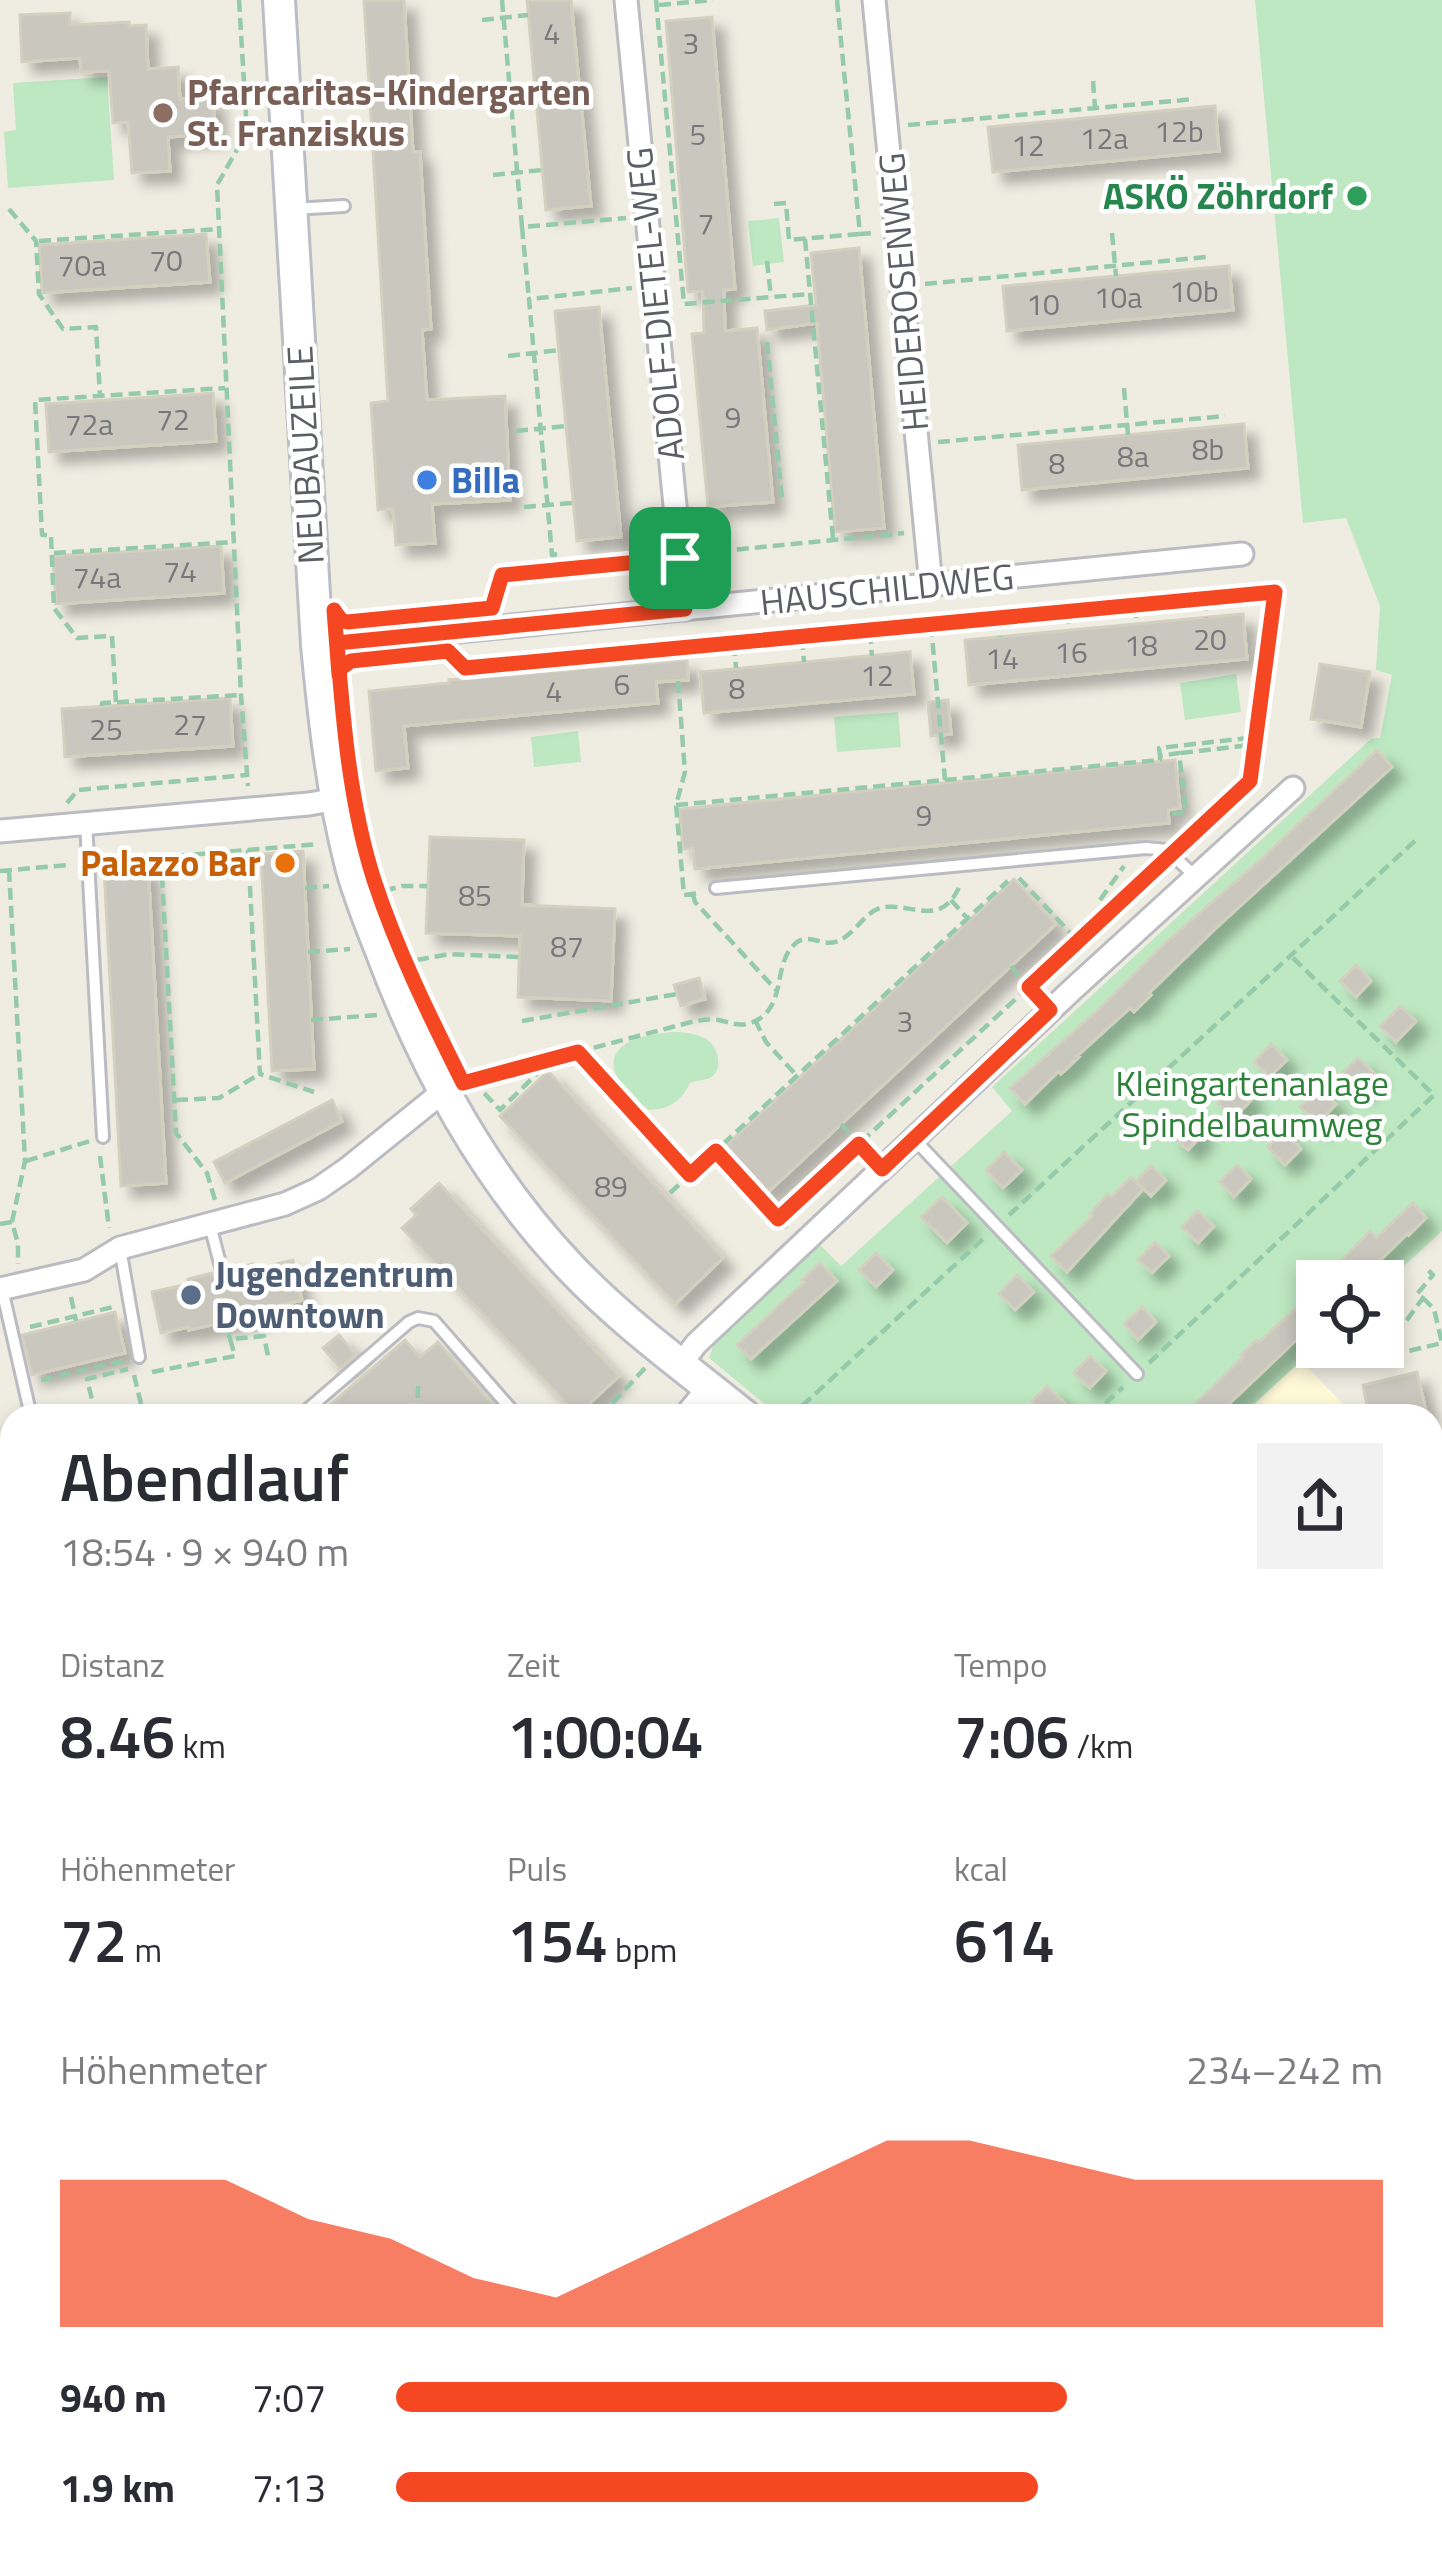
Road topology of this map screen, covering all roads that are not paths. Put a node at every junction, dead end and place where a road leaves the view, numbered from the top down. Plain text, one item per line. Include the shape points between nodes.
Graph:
1 (279, 0) edge
2 (626, 0) edge
3 (874, 0) edge
4 (344, 206) dead end
5 (290, 209) junction
6 (1242, 554) dead end
7 (931, 585) junction
8 (685, 609) junction
9 (317, 645) junction
10 (1293, 788) dead end
11 (337, 799) junction
12 (86, 824) junction
13 (0, 831) edge
14 (1196, 877) junction
15 (716, 888) dead end
16 (460, 1084) junction
17 (104, 1137) dead end
18 (914, 1138) junction
19 (214, 1217) junction
20 (115, 1241) junction
21 (222, 1271) dead end
22 (1, 1289) edge
23 (682, 1364) junction
24 (135, 1367) road end
25 (1138, 1374) road end
26 (709, 1387) junction
27 (28, 1404) edge
28 (314, 1404) edge
29 (506, 1404) edge
30 (696, 1404) edge
31 (730, 1404) edge

1 - 5 street, NEUBAUZEILE
2 - 8 street, ADOLF-DIETEL-WEG
3 - 7 street, HEIDEROSENWEG
4 - 5 lane
5 - 9 street, NEUBAUZEILE
6 - 7 street, HAUSCHILDWEG
7 - 8 street, HAUSCHILDWEG
8 - 9 street, HAUSCHILDWEG
9 - 11 street, NEUBAUZEILE
10 - 14 street
11 - 12 street
11 - 16 street, NEUBAUZEILE via 350,864 403,1007
12 - 13 street
12 - 17 lane
14 - 15 lane via 1157,848
14 - 18 street
16 - 19 street via 318,1189
16 - 23 street, NEUBAUZEILE via 478,1148 531,1224
18 - 23 street
18 - 25 lane
19 - 20 street
19 - 21 lane
20 - 22 street via 84,1270
20 - 24 lane
22 - 27 lane
23 - 26 street, NEUBAUZEILE
26 - 30 street
26 - 31 street, NEUBAUZEILE
28 - 29 lane via 418,1318 434,1322

